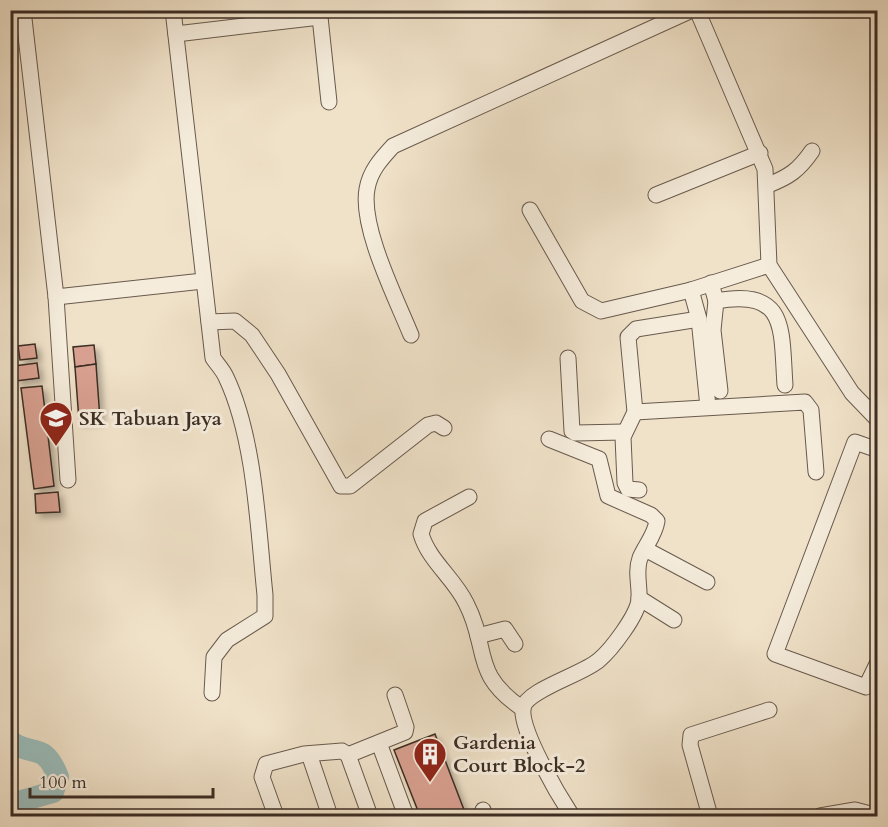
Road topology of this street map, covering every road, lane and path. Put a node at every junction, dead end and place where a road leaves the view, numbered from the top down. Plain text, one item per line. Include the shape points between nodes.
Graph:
1 (22, 10) edge
2 (173, 10) edge
3 (692, 10) edge
4 (697, 10) edge
5 (320, 14) edge
6 (176, 34) junction
7 (329, 102) dead end
8 (812, 151) dead end
9 (760, 153) junction
10 (768, 185) junction
11 (656, 195) dead end
12 (530, 210) dead end
13 (769, 265) junction
14 (203, 282) junction
15 (711, 283) junction
16 (691, 290) junction
17 (57, 297) junction
18 (716, 301) junction
19 (699, 319) junction
20 (209, 322) junction
21 (411, 334) dead end
22 (568, 358) dead end
23 (785, 385) dead end
24 (720, 391) dead end
25 (858, 400) junction
26 (878, 404) edge
27 (708, 407) junction
28 (635, 412) junction
29 (878, 420) edge
30 (444, 428) dead end
31 (624, 432) junction
32 (549, 439) dead end
33 (878, 450) edge
34 (816, 472) dead end
35 (68, 480) dead end
36 (639, 490) dead end
37 (469, 497) dead end
38 (645, 549) junction
39 (707, 582) dead end
40 (639, 598) junction
41 (674, 620) dead end
42 (478, 636) junction
43 (515, 644) dead end
44 (878, 662) edge
45 (212, 693) dead end
46 (395, 695) dead end
47 (523, 709) junction
48 (769, 710) dead end
49 (379, 743) junction
50 (309, 754) junction
51 (348, 755) junction
52 (856, 813) edge
53 (276, 816) edge
54 (330, 816) edge
55 (369, 816) edge
56 (406, 816) edge
57 (572, 816) edge
58 (710, 816) edge
59 (820, 816) edge
60 (878, 816) edge

1 - 17 street
2 - 6 street
3 - 21 street via 393,146 380,159 371,174 366,206 371,232
4 - 9 street
5 - 6 street
5 - 7 street
6 - 14 street
8 - 10 street via 792,176
9 - 10 street
9 - 11 street
10 - 13 street
12 - 16 street via 582,301 590,307 601,311
13 - 15 street
13 - 25 street
14 - 17 street
14 - 20 street
15 - 16 street
15 - 18 street
16 - 19 street
17 - 35 street
18 - 23 street via 741,297 767,304 780,330
18 - 24 street via 713,330
19 - 27 street
19 - 28 street via 630,333
20 - 30 street via 235,321 252,335 341,486 350,486 428,425 436,423
20 - 45 street via 213,358 236,401 250,465 265,616 227,640 214,657
22 - 31 street via 572,431
25 - 26 street
25 - 29 street
27 - 28 street
27 - 34 street via 805,402 811,410
28 - 31 street
31 - 36 street via 625,483 628,489
32 - 38 street via 599,459 608,496 654,517 656,527
33 - 44 street via 855,442 776,654 866,687
37 - 42 street via 425,521 421,534 466,601
38 - 39 street
38 - 40 street via 638,566
40 - 41 street
40 - 47 street via 616,642 601,659 537,692
42 - 43 street via 505,628
42 - 47 street via 484,668 508,699
46 - 49 street via 405,732
47 - 57 street via 527,729 552,785
48 - 58 street via 691,735 690,745
49 - 51 street
49 - 56 street
50 - 51 street via 342,751
50 - 53 street via 270,762 263,768 262,777
50 - 54 street
51 - 55 street
52 - 59 street
52 - 60 street

